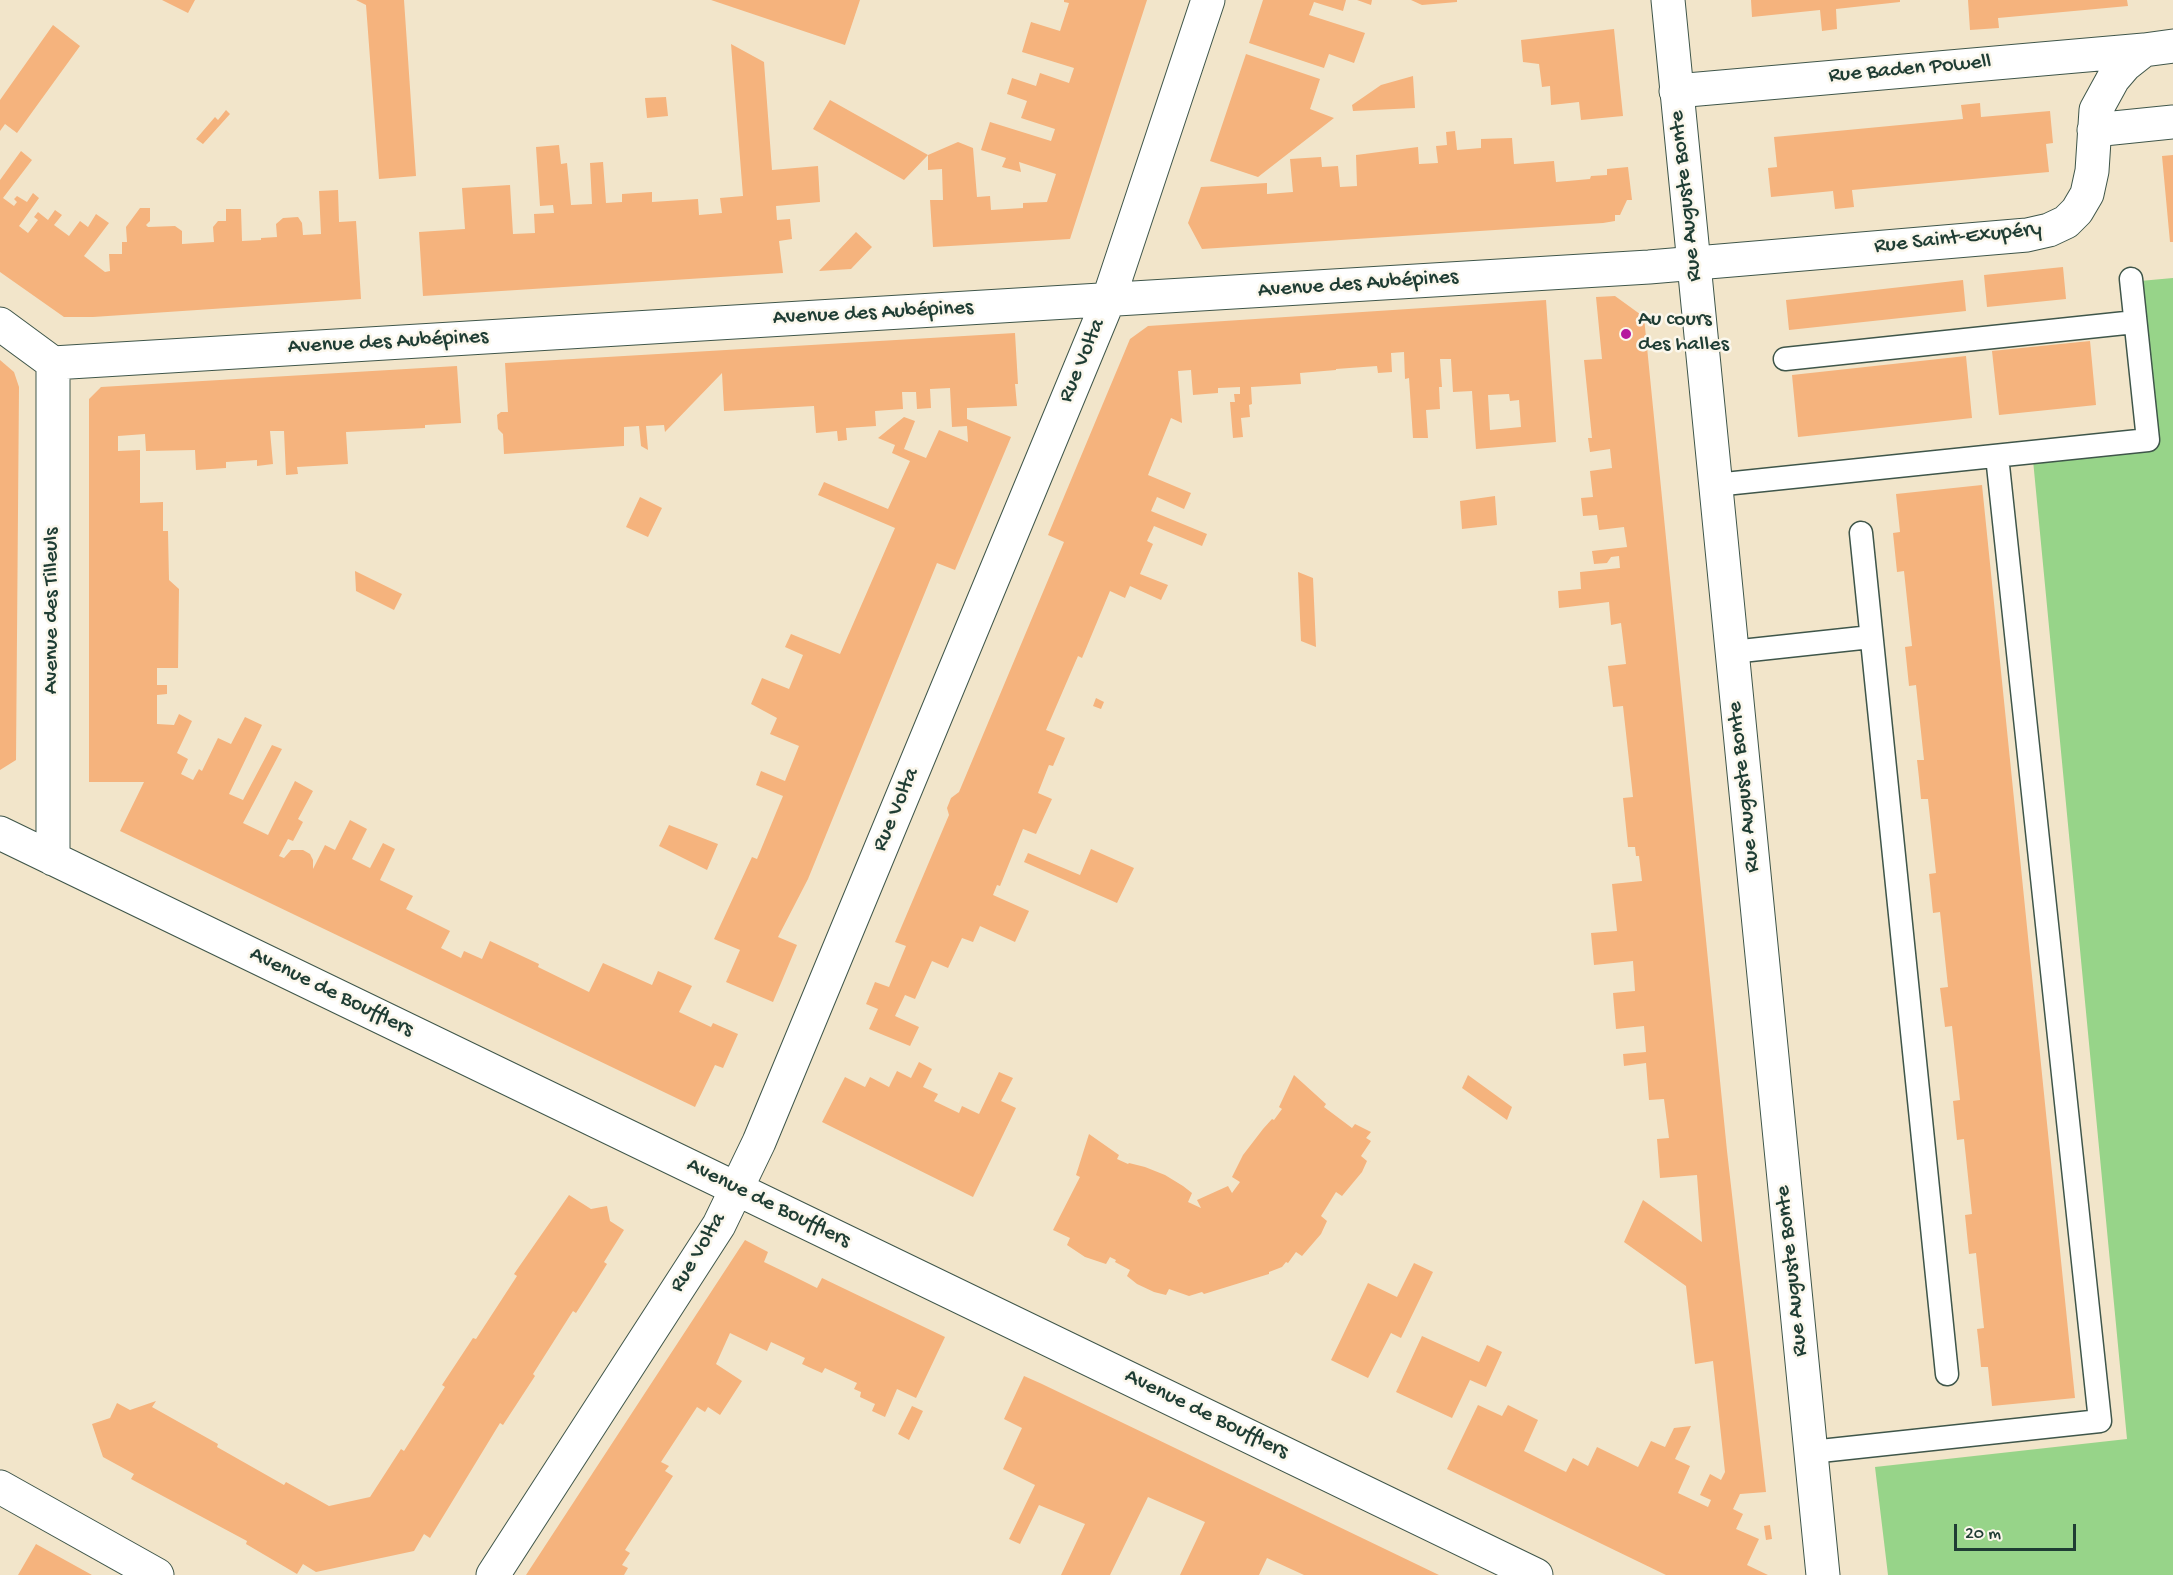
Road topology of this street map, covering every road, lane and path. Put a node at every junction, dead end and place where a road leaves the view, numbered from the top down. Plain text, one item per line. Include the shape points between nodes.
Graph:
1 (1208, 0) edge
2 (1668, 0) edge
3 (2159, 48) edge
4 (1676, 90) junction
5 (2173, 122) edge
6 (2094, 130) junction
7 (1693, 263) junction
8 (2131, 279) dead end
9 (1108, 301) junction
10 (2135, 322) junction
11 (0, 324) edge
12 (1785, 359) dead end
13 (53, 363) junction
14 (1997, 456) junction
15 (1715, 485) junction
16 (1861, 533) dead end
17 (1871, 638) junction
18 (1732, 652) junction
19 (0, 833) edge
20 (53, 859) junction
21 (735, 1188) junction
22 (1947, 1374) dead end
23 (1811, 1452) junction
24 (0, 1487) edge
25 (157, 1575) edge
26 (493, 1575) edge
27 (1536, 1575) edge
28 (1822, 1575) edge

1 - 9 street, Rue Volta
2 - 4 street, Rue Auguste Bonte
3 - 4 street, Rue Baden Powell
3 - 6 street, Rue Saint-Exupéry via 2125,65 2113,79 2096,110
4 - 7 street, Rue Auguste Bonte
5 - 6 street
6 - 7 street, Rue Saint-Exupéry via 2087,194 2078,211 2049,230
7 - 9 street, Avenue des Aubépines
7 - 15 street, Rue Auguste Bonte
8 - 10 lane
9 - 13 street, Avenue des Aubépines
9 - 21 street, Rue Volta via 759,1142
10 - 12 lane
10 - 14 lane via 2148,440
11 - 13 street
13 - 20 street, Avenue des Tilleuls
14 - 15 lane
14 - 23 lane via 2100,1421
15 - 18 street, Rue Auguste Bonte
16 - 17 lane
17 - 18 lane
17 - 22 lane
18 - 23 street, Rue Auguste Bonte
19 - 20 street, Avenue de Boufflers
20 - 21 street, Avenue de Boufflers
21 - 26 street, Rue Volta via 718,1226
21 - 27 street, Avenue de Boufflers
23 - 28 street, Rue Auguste Bonte
24 - 25 street

